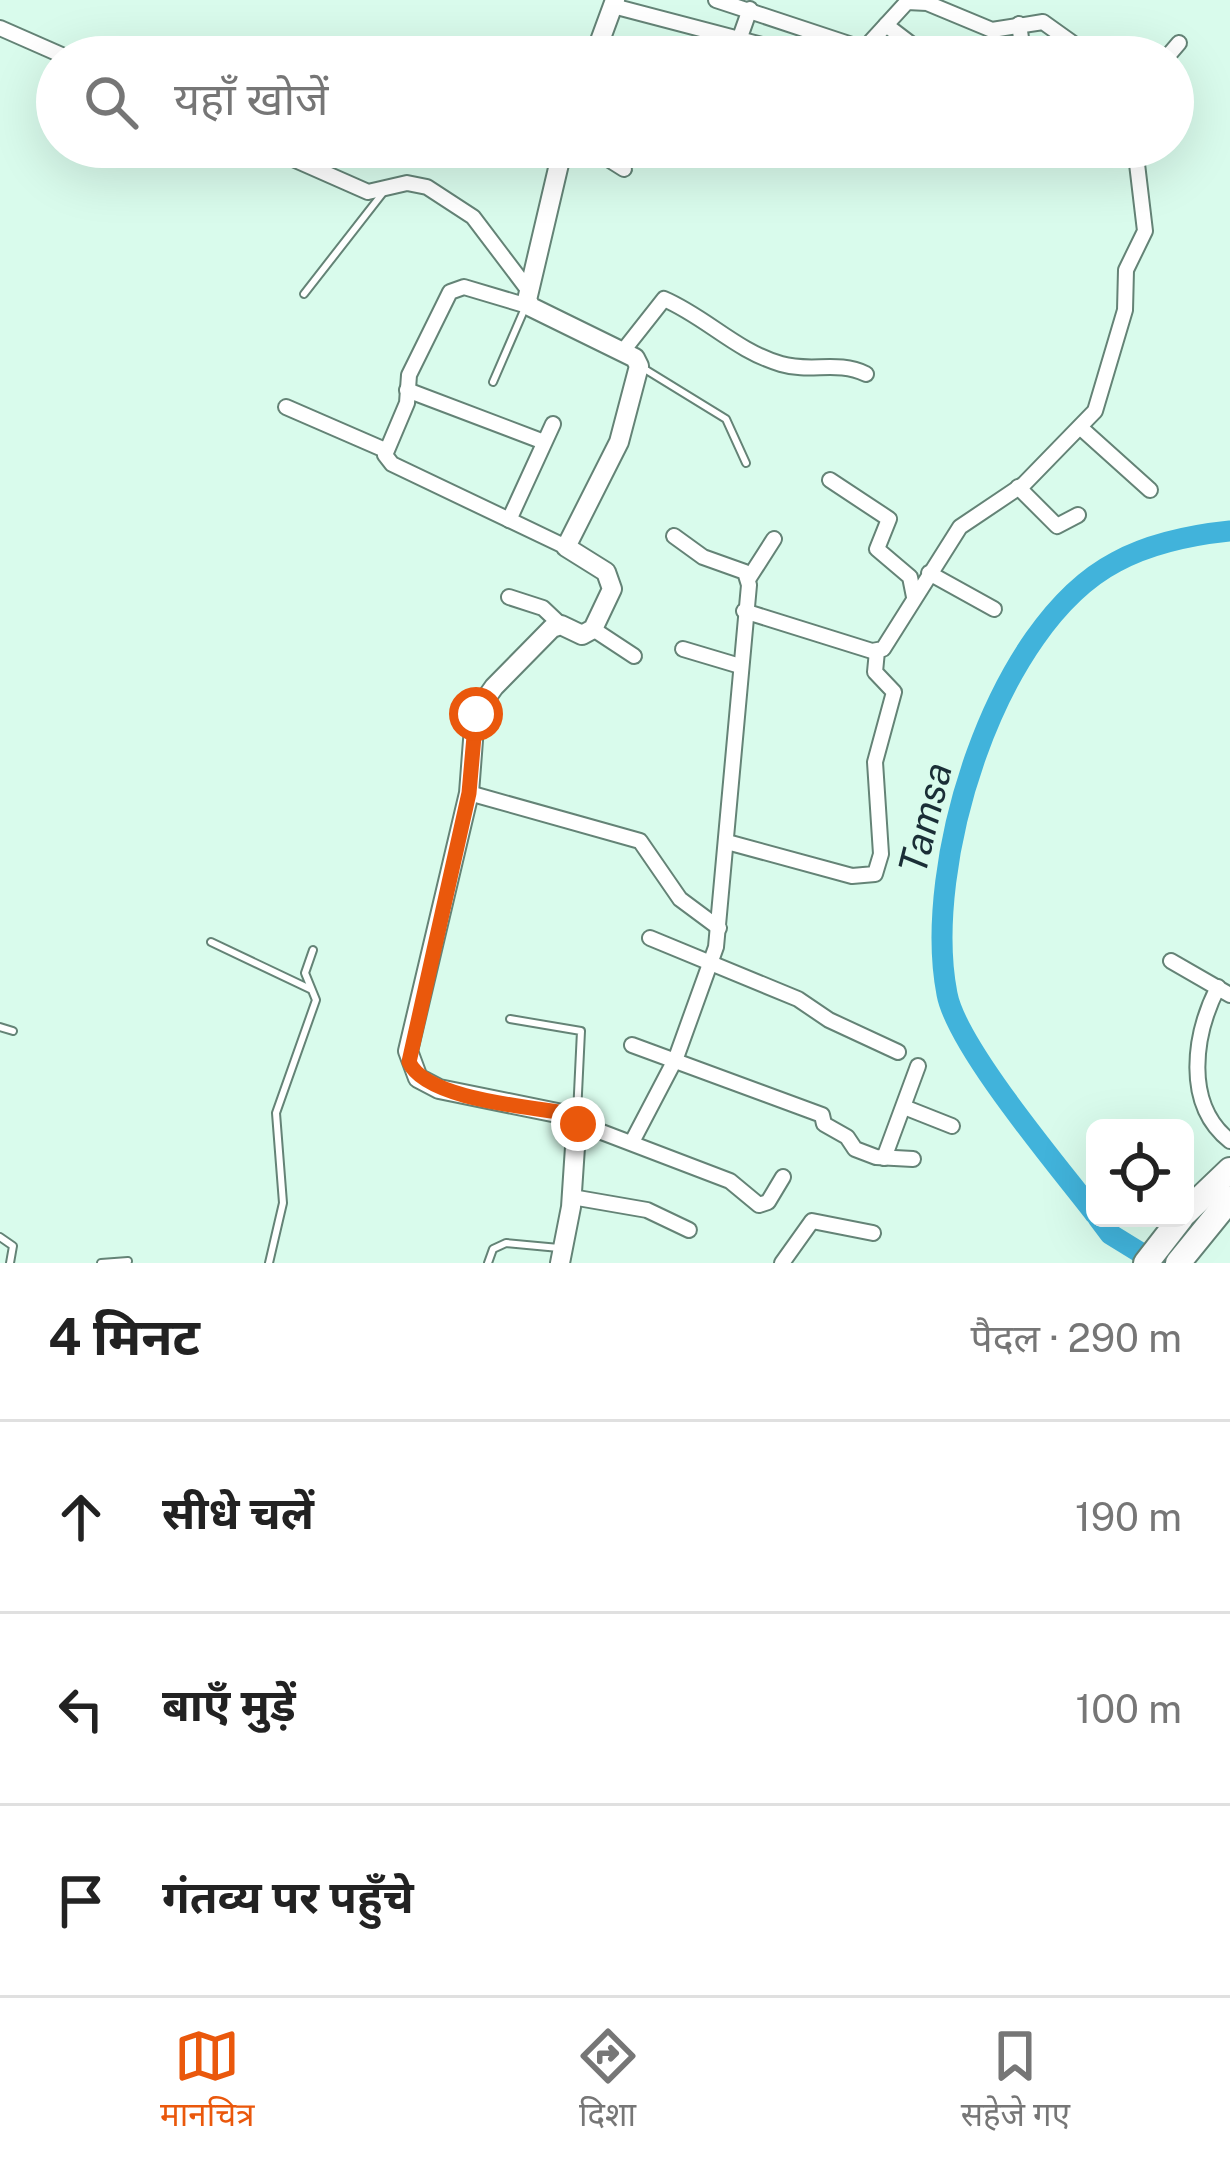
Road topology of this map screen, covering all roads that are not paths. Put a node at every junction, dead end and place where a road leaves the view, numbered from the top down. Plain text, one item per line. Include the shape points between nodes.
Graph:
1 (716, 0) edge
2 (614, 3) edge
3 (750, 9) junction
4 (1019, 24) junction
5 (886, 25) junction
6 (0, 28) edge
7 (602, 36) edge
8 (732, 36) edge
9 (740, 36) edge
10 (827, 36) edge
11 (876, 36) edge
12 (900, 36) edge
13 (1021, 36) edge
14 (1062, 36) edge
15 (36, 44) edge
16 (314, 168) edge
17 (558, 168) edge
18 (1138, 168) edge
19 (385, 191) junction
20 (304, 294) dead end
21 (528, 300) junction
22 (623, 351) junction
23 (639, 366) junction
24 (866, 374) dead end
25 (494, 382) dead end
26 (407, 390) junction
27 (286, 407) dead end
28 (553, 424) dead end
29 (1081, 428) junction
30 (544, 442) junction
31 (386, 450) junction
32 (746, 463) dead end
33 (830, 480) dead end
34 (1018, 487) junction
35 (1150, 490) dead end
36 (1078, 515) dead end
37 (509, 520) junction
38 (674, 536) dead end
39 (774, 539) dead end
40 (566, 547) junction
41 (929, 573) junction
42 (749, 578) junction
43 (914, 597) junction
44 (509, 598) dead end
45 (994, 609) dead end
46 (744, 611) junction
47 (561, 625) junction
48 (593, 629) junction
49 (683, 649) dead end
50 (877, 651) junction
51 (634, 656) dead end
52 (740, 666) junction
53 (469, 793) junction
54 (727, 842) junction
55 (719, 928) junction
56 (650, 938) dead end
57 (211, 942) dead end
58 (313, 950) dead end
59 (1171, 961) dead end
60 (711, 965) junction
61 (314, 990) junction
62 (1224, 991) edge
63 (510, 1019) dead end
64 (0, 1027) edge
65 (13, 1031) dead end
66 (632, 1045) dead end
67 (898, 1052) dead end
68 (676, 1058) junction
69 (917, 1066) dead end
70 (904, 1107) junction
71 (577, 1120) junction
72 (952, 1126) dead end
73 (1230, 1141) edge
74 (632, 1142) junction
75 (884, 1158) junction
76 (913, 1159) dead end
77 (1230, 1170) edge
78 (783, 1177) dead end
79 (572, 1197) junction
80 (1230, 1199) edge
81 (1194, 1205) edge
82 (1174, 1227) edge
83 (689, 1230) dead end
84 (873, 1233) dead end
85 (0, 1237) edge
86 (561, 1256) edge
87 (128, 1261) edge
88 (10, 1263) edge
89 (100, 1263) edge
90 (269, 1263) edge
91 (488, 1263) edge
92 (782, 1263) edge
93 (1146, 1263) edge
94 (1178, 1263) edge

1 - 3 street
2 - 7 street
2 - 8 street
3 - 9 street
3 - 10 street
4 - 5 street via 992,30 920,1 902,4
4 - 13 street
4 - 14 street via 1042,22
5 - 11 street
5 - 12 street
6 - 15 street
16 - 19 street via 368,192
17 - 21 street
18 - 29 street via 1145,231 1126,270 1125,310 1098,404
19 - 20 lane
19 - 21 street via 418,184 466,210
21 - 22 street
21 - 25 lane
21 - 26 street via 454,289
22 - 23 street
22 - 24 street via 664,299 770,360
23 - 32 lane via 725,419
23 - 40 street via 619,442
26 - 30 street
26 - 31 street
27 - 31 street
28 - 30 street
29 - 34 street
29 - 35 street
30 - 37 street
31 - 37 street via 392,464
33 - 43 street via 889,519 878,549 910,577
34 - 36 street via 1057,526
34 - 41 street via 963,524
37 - 40 street
38 - 42 street
39 - 42 street
40 - 48 street via 611,577
41 - 43 street
41 - 45 street
42 - 46 street
43 - 50 street
44 - 47 street via 543,608
46 - 50 street
46 - 52 street
47 - 48 street via 576,634
47 - 53 street via 480,704
48 - 51 street
49 - 52 street
50 - 54 street via 875,672 894,692 875,763 875,874 852,876
52 - 54 street
53 - 55 street via 640,841 680,899
53 - 71 street via 409,1062 439,1089
54 - 55 street
55 - 60 street
56 - 60 street
57 - 61 lane
58 - 61 lane via 305,973
59 - 62 street
60 - 67 street
60 - 68 street
61 - 90 lane via 276,1113 283,1203
62 - 73 street via 1201,1025 1198,1073 1202,1102
63 - 71 lane via 581,1030
64 - 65 lane
66 - 68 street
68 - 74 street
68 - 75 street via 822,1115 855,1149
69 - 70 street
70 - 72 street
70 - 75 street
71 - 74 street
71 - 79 street
74 - 78 street via 730,1181 759,1205
75 - 76 street
77 - 81 highway
79 - 83 street via 647,1210
79 - 86 street
80 - 94 highway
82 - 93 highway
84 - 92 street via 812,1221
85 - 88 lane via 13,1246
86 - 91 lane via 506,1243
87 - 89 lane

